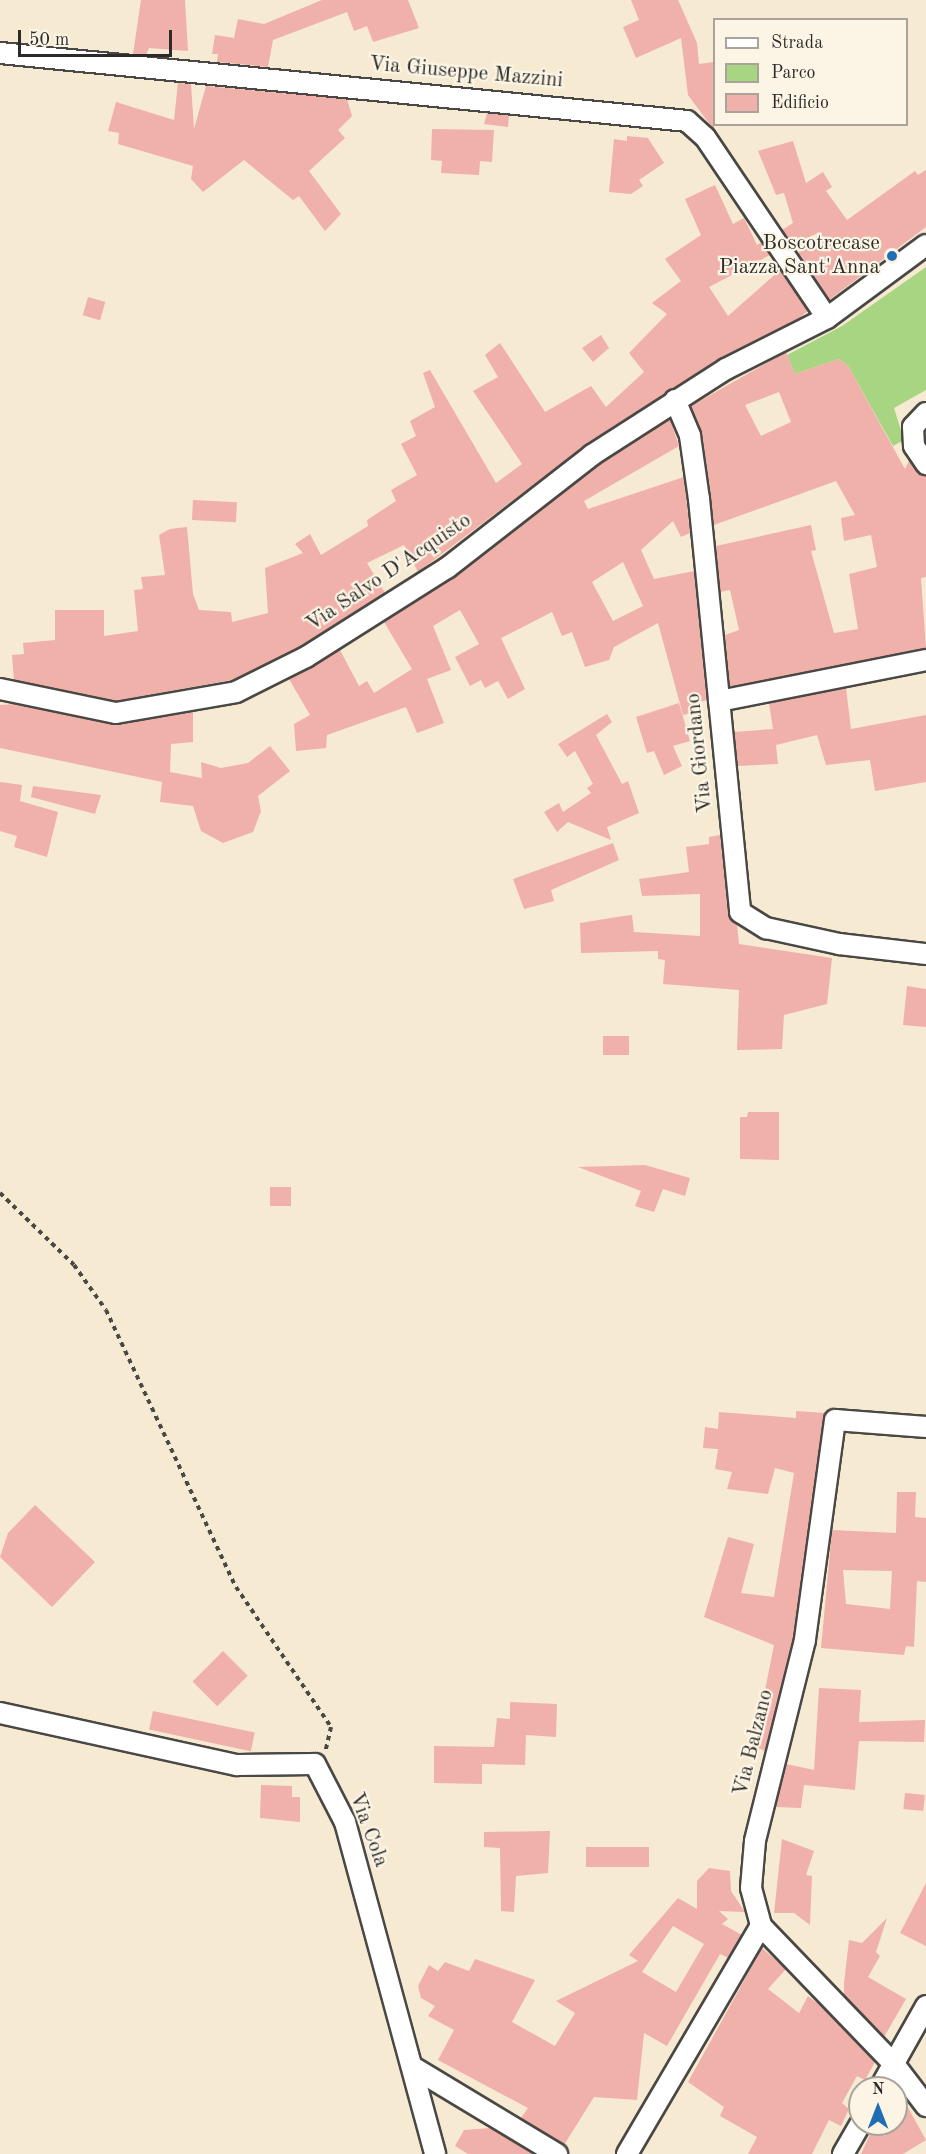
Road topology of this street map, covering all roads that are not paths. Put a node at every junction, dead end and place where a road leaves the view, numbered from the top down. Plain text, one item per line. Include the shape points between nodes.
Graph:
1 (0, 53) edge
2 (926, 245) edge
3 (827, 318) junction
4 (675, 400) junction
5 (926, 413) edge
6 (926, 464) edge
7 (926, 660) edge
8 (3, 689) edge
9 (719, 701) junction
10 (926, 954) edge
11 (926, 1427) edge
12 (0, 1713) edge
13 (761, 1926) junction
14 (926, 2006) edge
15 (894, 2064) junction
16 (416, 2069) junction
17 (887, 2076) edge
18 (926, 2106) edge
19 (853, 2136) edge
20 (435, 2154) edge
21 (557, 2154) edge
22 (627, 2154) edge
23 (843, 2154) edge

1 - 3 street, Via Giuseppe Mazzini via 687,121 705,137
2 - 3 street, Via Salvo D'Acquisto
3 - 4 street, Via Salvo D'Acquisto
4 - 8 street, Via Salvo D'Acquisto via 592,455 447,568 306,657 236,692 116,713
4 - 9 street, Via Giordano via 690,436
5 - 6 street via 913,427 914,446
7 - 9 street
9 - 10 street, Via Giordano via 740,912 766,928 839,945
11 - 13 street, Via Balzano via 835,1420 805,1640 755,1841 751,1888
12 - 16 street, Via Cola via 237,1765 315,1764 345,1822
13 - 15 street, Via Balzano
13 - 22 street
14 - 15 street
15 - 17 street
15 - 18 street, Via Balzano
16 - 20 street, Via Cola
16 - 21 street
19 - 23 street

